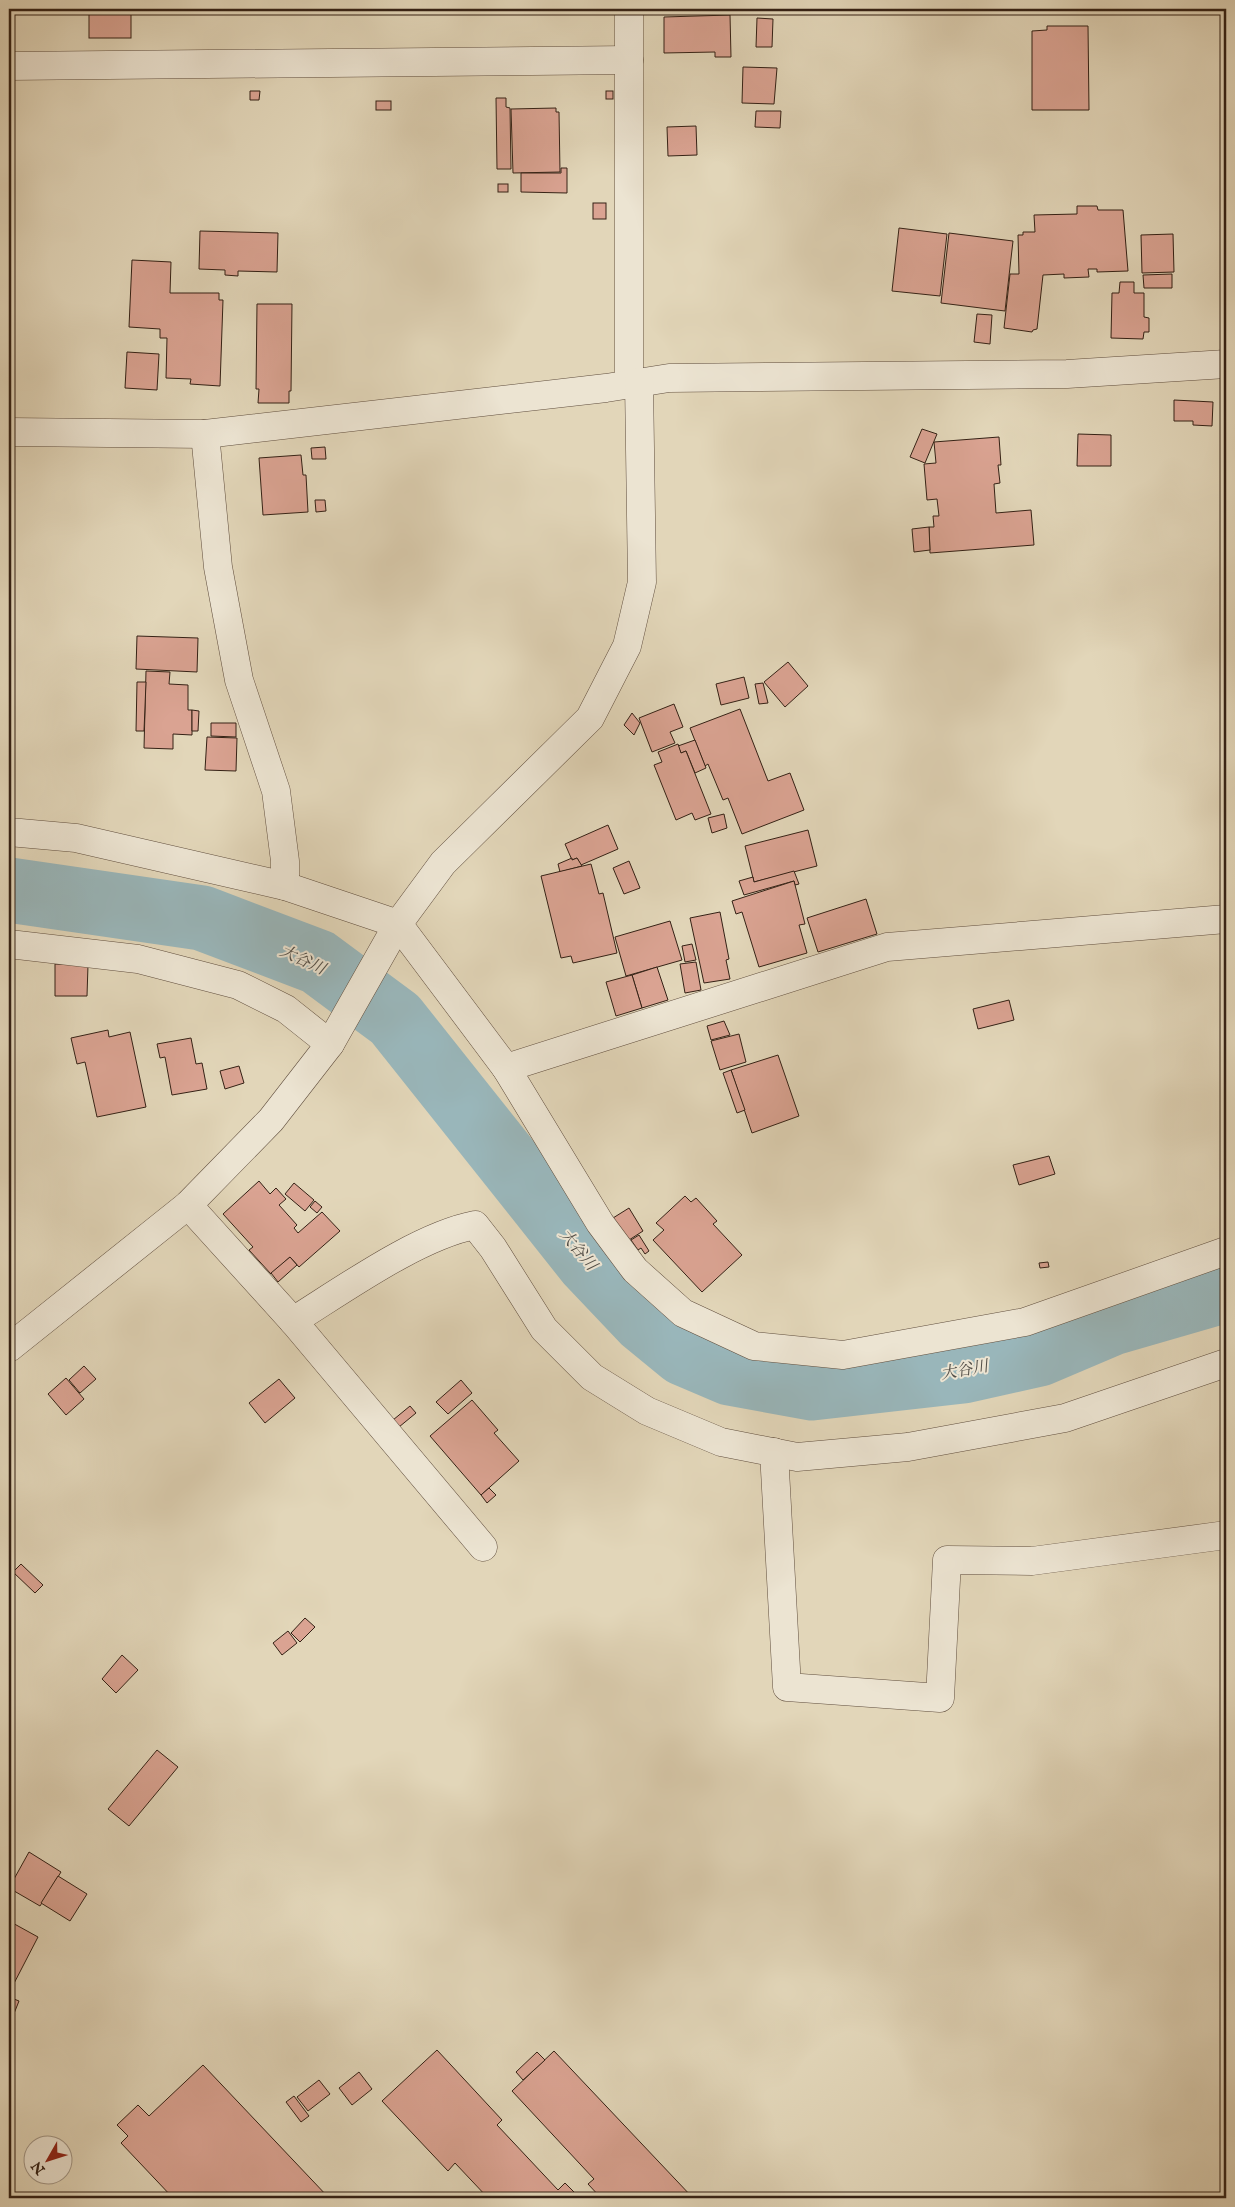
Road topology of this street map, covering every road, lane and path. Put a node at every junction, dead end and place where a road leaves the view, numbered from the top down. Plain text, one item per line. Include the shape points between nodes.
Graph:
1 (629, 9) edge
2 (629, 60) junction
3 (9, 66) edge
4 (1226, 364) edge
5 (634, 383) junction
6 (9, 432) edge
7 (205, 434) junction
8 (9, 832) edge
9 (285, 886) junction
10 (1226, 919) edge
11 (398, 924) junction
12 (9, 944) edge
13 (336, 1035) junction
14 (506, 1068) junction
15 (188, 1205) junction
16 (1226, 1251) edge
17 (293, 1320) junction
18 (9, 1348) edge
19 (1226, 1363) edge
20 (774, 1452) junction
21 (1226, 1535) edge
22 (483, 1547) dead end

1 - 2 street
2 - 3 street
2 - 5 street
4 - 5 street via 1067,374 669,378
5 - 7 street
5 - 11 street via 642,582 627,646 590,718 443,863
6 - 7 street
7 - 9 street via 218,567 239,680 276,791
8 - 9 street via 76,838
9 - 11 street
10 - 14 street via 887,947
11 - 13 street
11 - 14 street
12 - 13 street via 138,959 238,985
13 - 15 street via 271,1120
14 - 16 street via 600,1223 635,1270 683,1313 754,1346 843,1355 1025,1322
15 - 17 street
15 - 18 street
17 - 20 street via 397,1258 455,1229 475,1225 544,1329 592,1377 647,1411 721,1442
17 - 22 street
19 - 20 street via 1065,1418 908,1447 797,1457
20 - 21 street via 787,1687 940,1698 947,1560 1032,1561

